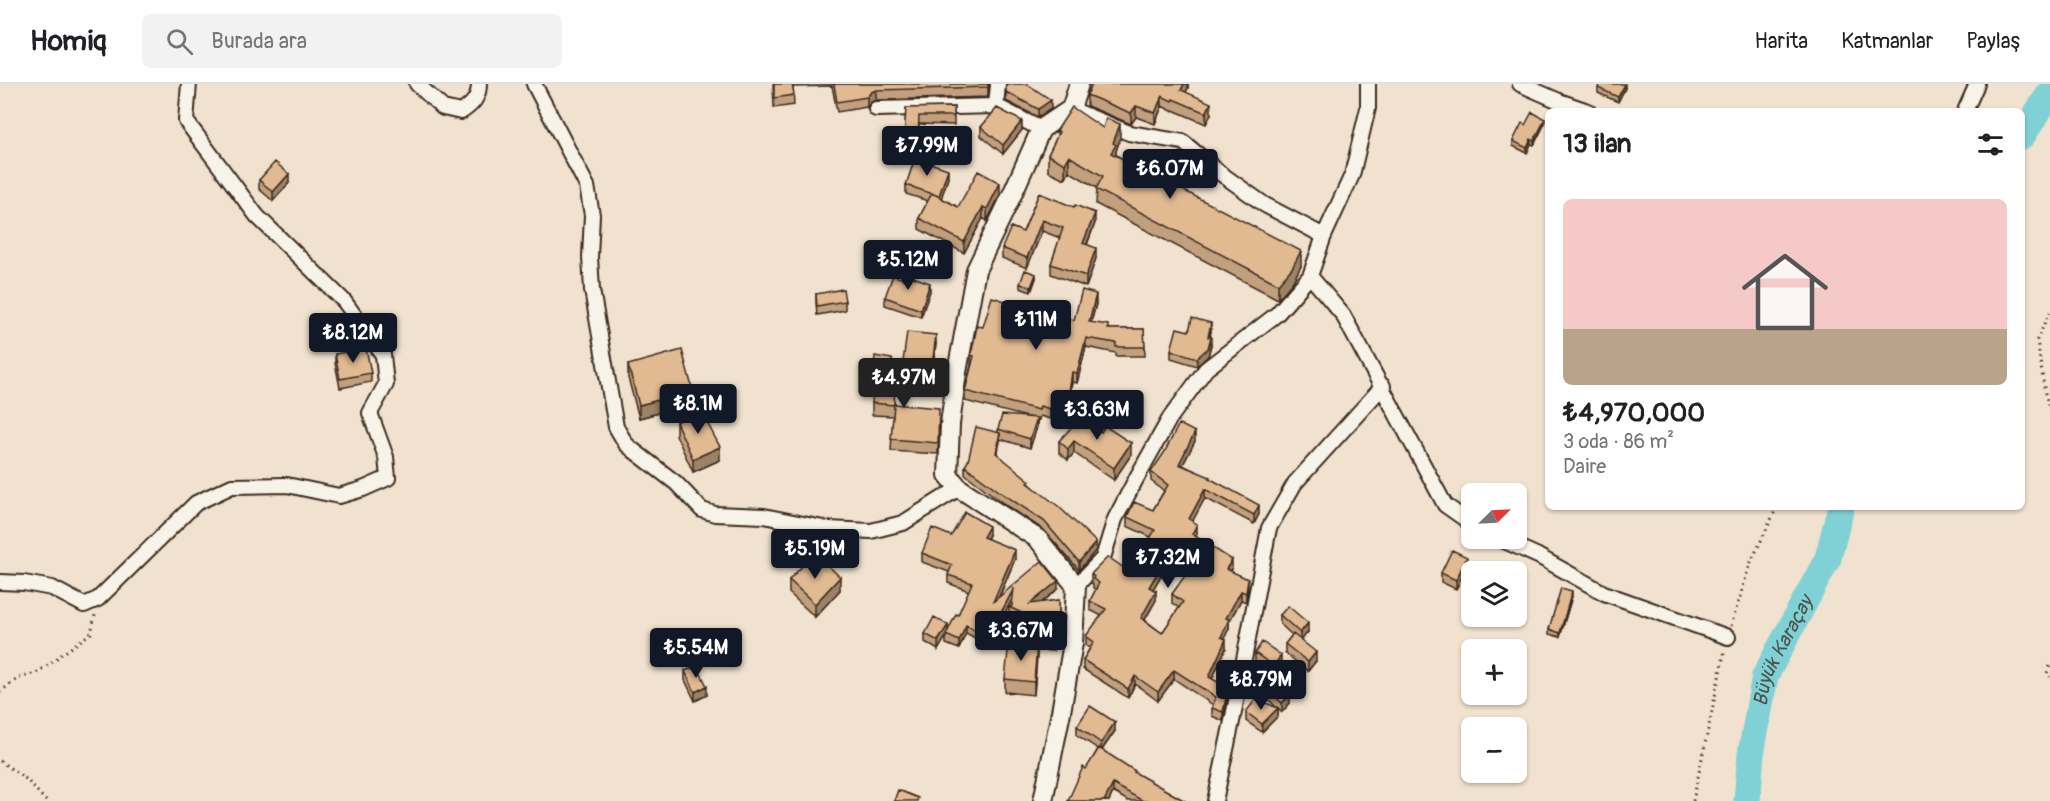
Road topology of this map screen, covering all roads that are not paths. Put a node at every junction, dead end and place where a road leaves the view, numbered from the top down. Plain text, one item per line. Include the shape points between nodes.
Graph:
1 (189, 84) edge
2 (417, 84) edge
3 (479, 84) edge
4 (534, 84) edge
5 (998, 84) edge
6 (1079, 84) edge
7 (1368, 84) edge
8 (1520, 84) edge
9 (1977, 84) edge
10 (996, 106) junction
11 (1579, 108) edge
12 (1966, 108) edge
13 (1071, 109) junction
14 (876, 110) dead end
15 (1041, 129) junction
16 (1324, 236) junction
17 (1310, 276) junction
18 (1383, 386) junction
19 (958, 488) junction
20 (1461, 516) edge
21 (1522, 549) edge
22 (0, 582) edge
23 (1076, 586) junction
24 (1728, 637) dead end
25 (1042, 801) edge
26 (1215, 801) edge

1 - 22 street via 186,121 257,216 344,301 383,355 386,384 370,413 386,457 388,478 339,496 287,484 232,486 196,503 98,599 84,605 52,588
2 - 3 street via 443,108 461,112 472,105
4 - 19 street via 587,186 592,215 592,290 616,427 626,444 676,483 702,510 764,516 828,529 871,531 903,523
5 - 10 street
6 - 13 street
7 - 16 street via 1368,108 1352,175
8 - 11 street
9 - 12 street
10 - 14 street
10 - 15 street
13 - 15 street
13 - 16 street via 1129,133 1183,142 1265,205
15 - 19 street via 976,270 950,424 948,475
16 - 17 street
17 - 18 street via 1343,315
17 - 23 street via 1277,314 1206,369 1170,418 1136,479 1115,519 1102,558
18 - 20 street via 1445,505
18 - 26 street via 1295,483 1269,528
19 - 23 street via 1038,539
21 - 24 street via 1604,593
23 - 25 street via 1073,643

